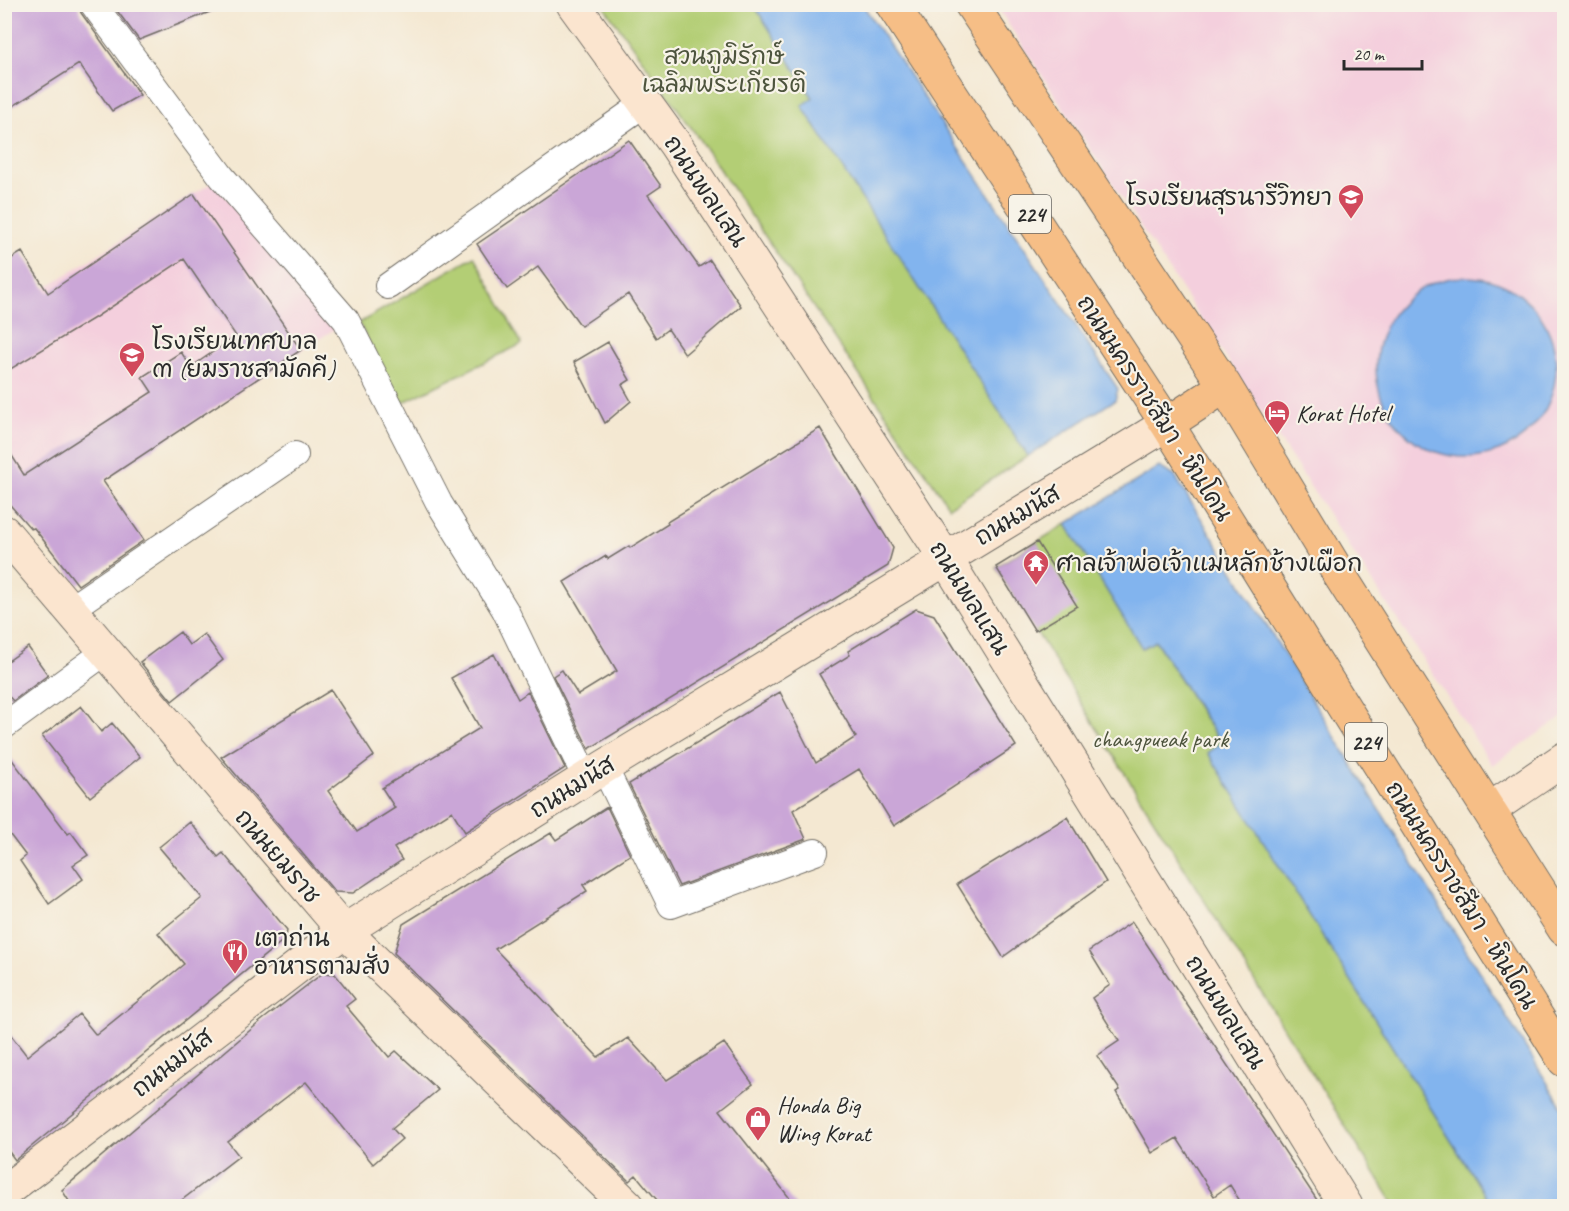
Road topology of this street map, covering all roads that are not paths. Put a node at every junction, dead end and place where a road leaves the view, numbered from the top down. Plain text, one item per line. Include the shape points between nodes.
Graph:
1 (93, 4) edge
2 (573, 4) edge
3 (892, 4) edge
4 (971, 4) edge
5 (645, 103) junction
6 (388, 286) dead end
7 (1226, 386) junction
8 (1167, 424) junction
9 (295, 455) dead end
10 (4, 532) edge
11 (946, 559) junction
12 (70, 609) junction
13 (105, 652) junction
14 (4, 726) edge
15 (1564, 759) edge
16 (595, 772) junction
17 (1489, 810) junction
18 (815, 852) dead end
19 (1564, 929) edge
20 (344, 931) junction
21 (1564, 1060) edge
22 (4, 1192) edge
23 (627, 1206) edge
24 (1346, 1206) edge

1 - 16 street via 222,177 346,320 439,502 505,610
2 - 5 street, ถนนพลแสน
3 - 8 main road, ถนนนครราชสีมา - หินโคน / 224
4 - 7 main road
5 - 6 street
5 - 11 street, ถนนพลแสน
7 - 8 main road
7 - 17 main road via 1339,574
8 - 11 street, ถนนมนัส
8 - 21 main road, ถนนนครราชสีมา - หินโคน / 224
9 - 12 street
10 - 12 street, ถนนยมราช
11 - 16 street, ถนนมนัส
11 - 24 street, ถนนพลแสน
12 - 13 street, ถนนยมราช
13 - 14 street
13 - 20 street, ถนนยมราช
15 - 17 street
16 - 18 street via 672,905
16 - 20 street, ถนนมนัส
17 - 19 main road
20 - 22 street, ถนนมนัส
20 - 23 street, ถนนยมราช

